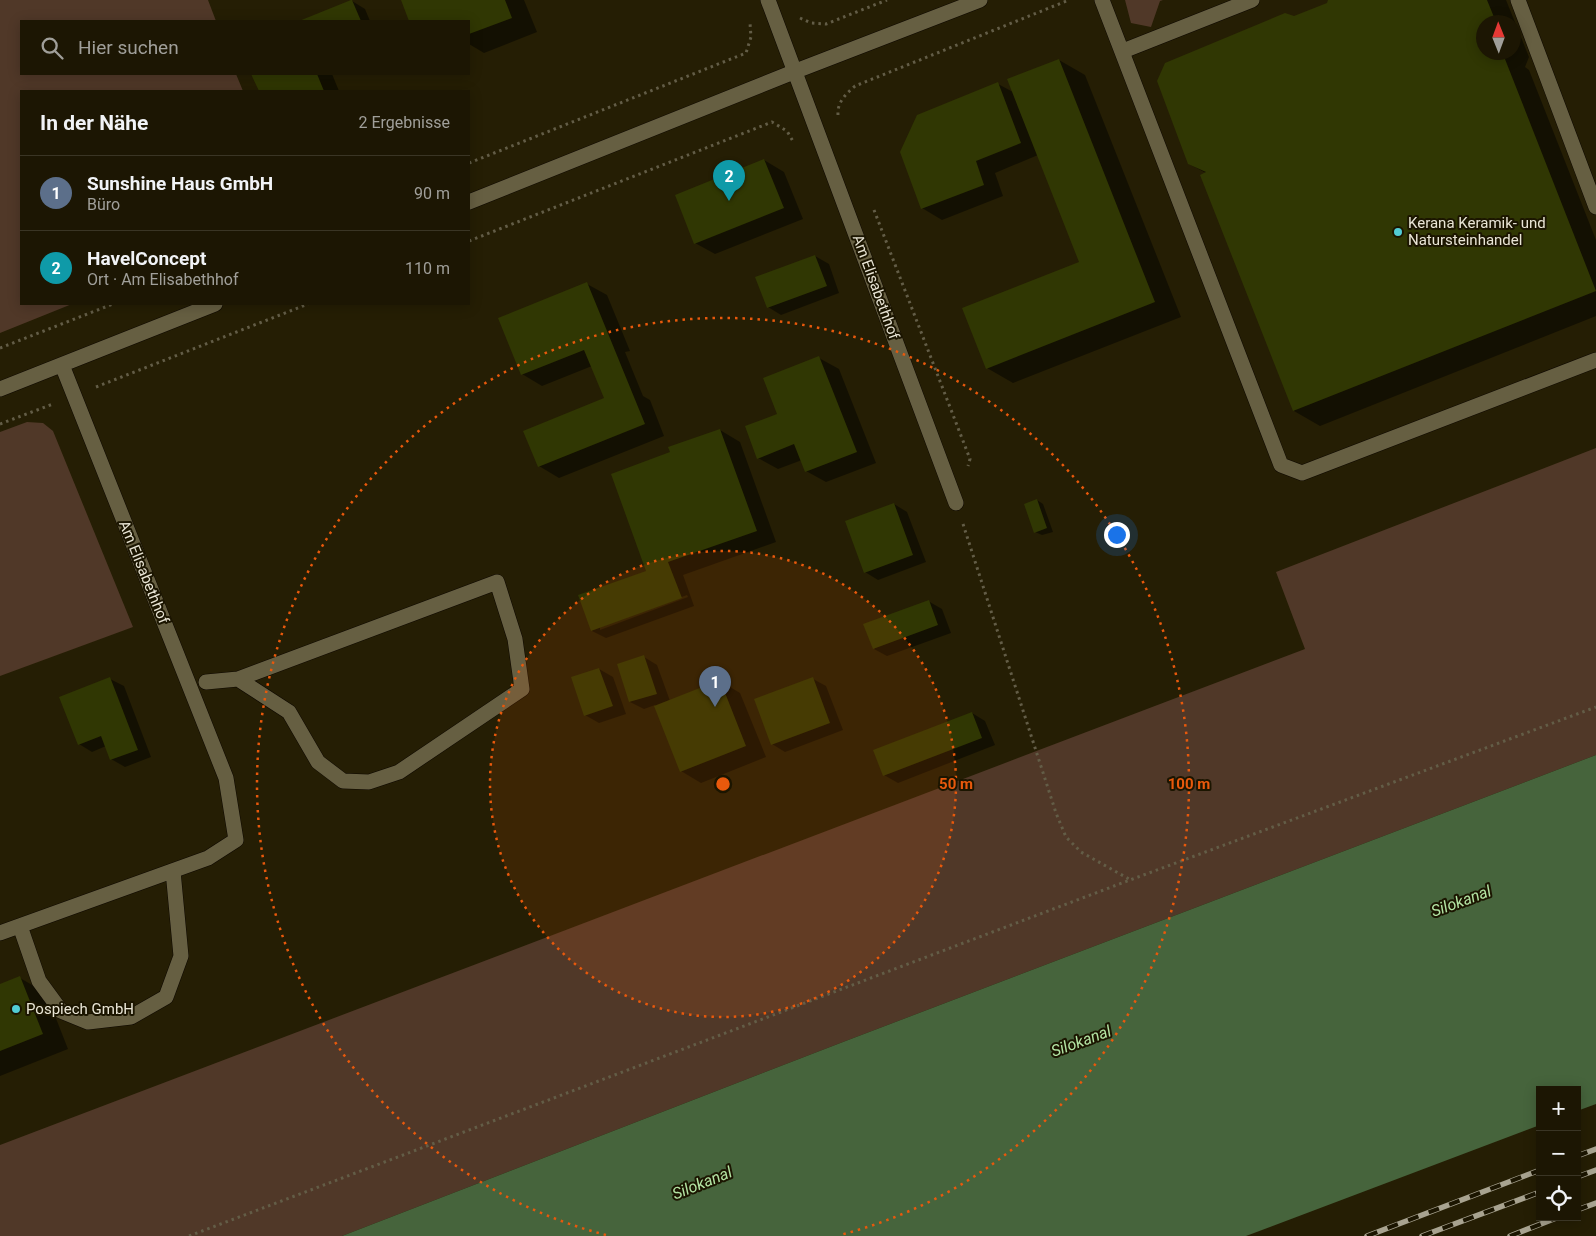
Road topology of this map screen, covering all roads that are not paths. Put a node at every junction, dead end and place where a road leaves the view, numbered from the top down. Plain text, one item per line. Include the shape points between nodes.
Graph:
1 (768, 0) edge
2 (980, 0) edge
3 (1102, 0) edge
4 (1252, 0) edge
5 (1518, 0) edge
6 (1123, 52) junction
7 (796, 71) junction
8 (470, 202) edge
9 (1596, 207) edge
10 (212, 305) edge
11 (1596, 360) edge
12 (62, 365) junction
13 (0, 389) edge
14 (956, 503) road end
15 (238, 679) junction
16 (206, 682) dead end
17 (173, 871) junction
18 (20, 926) junction
19 (0, 933) edge

1 - 7 street, Am Elisabethhof
2 - 7 street
3 - 6 street
4 - 6 street
5 - 9 street
6 - 11 street via 1280,466 1302,473
7 - 8 street
7 - 14 street, Am Elisabethhof
10 - 12 street
12 - 13 street
12 - 17 street, Am Elisabethhof via 226,778 236,840 208,858
15 - 15 street via 289,712 318,762 342,781 369,782 399,772 522,689 515,639 497,582
15 - 16 street
17 - 18 street
17 - 18 street via 181,956 166,996 130,1017 88,1022 61,1011 39,981
18 - 19 street

